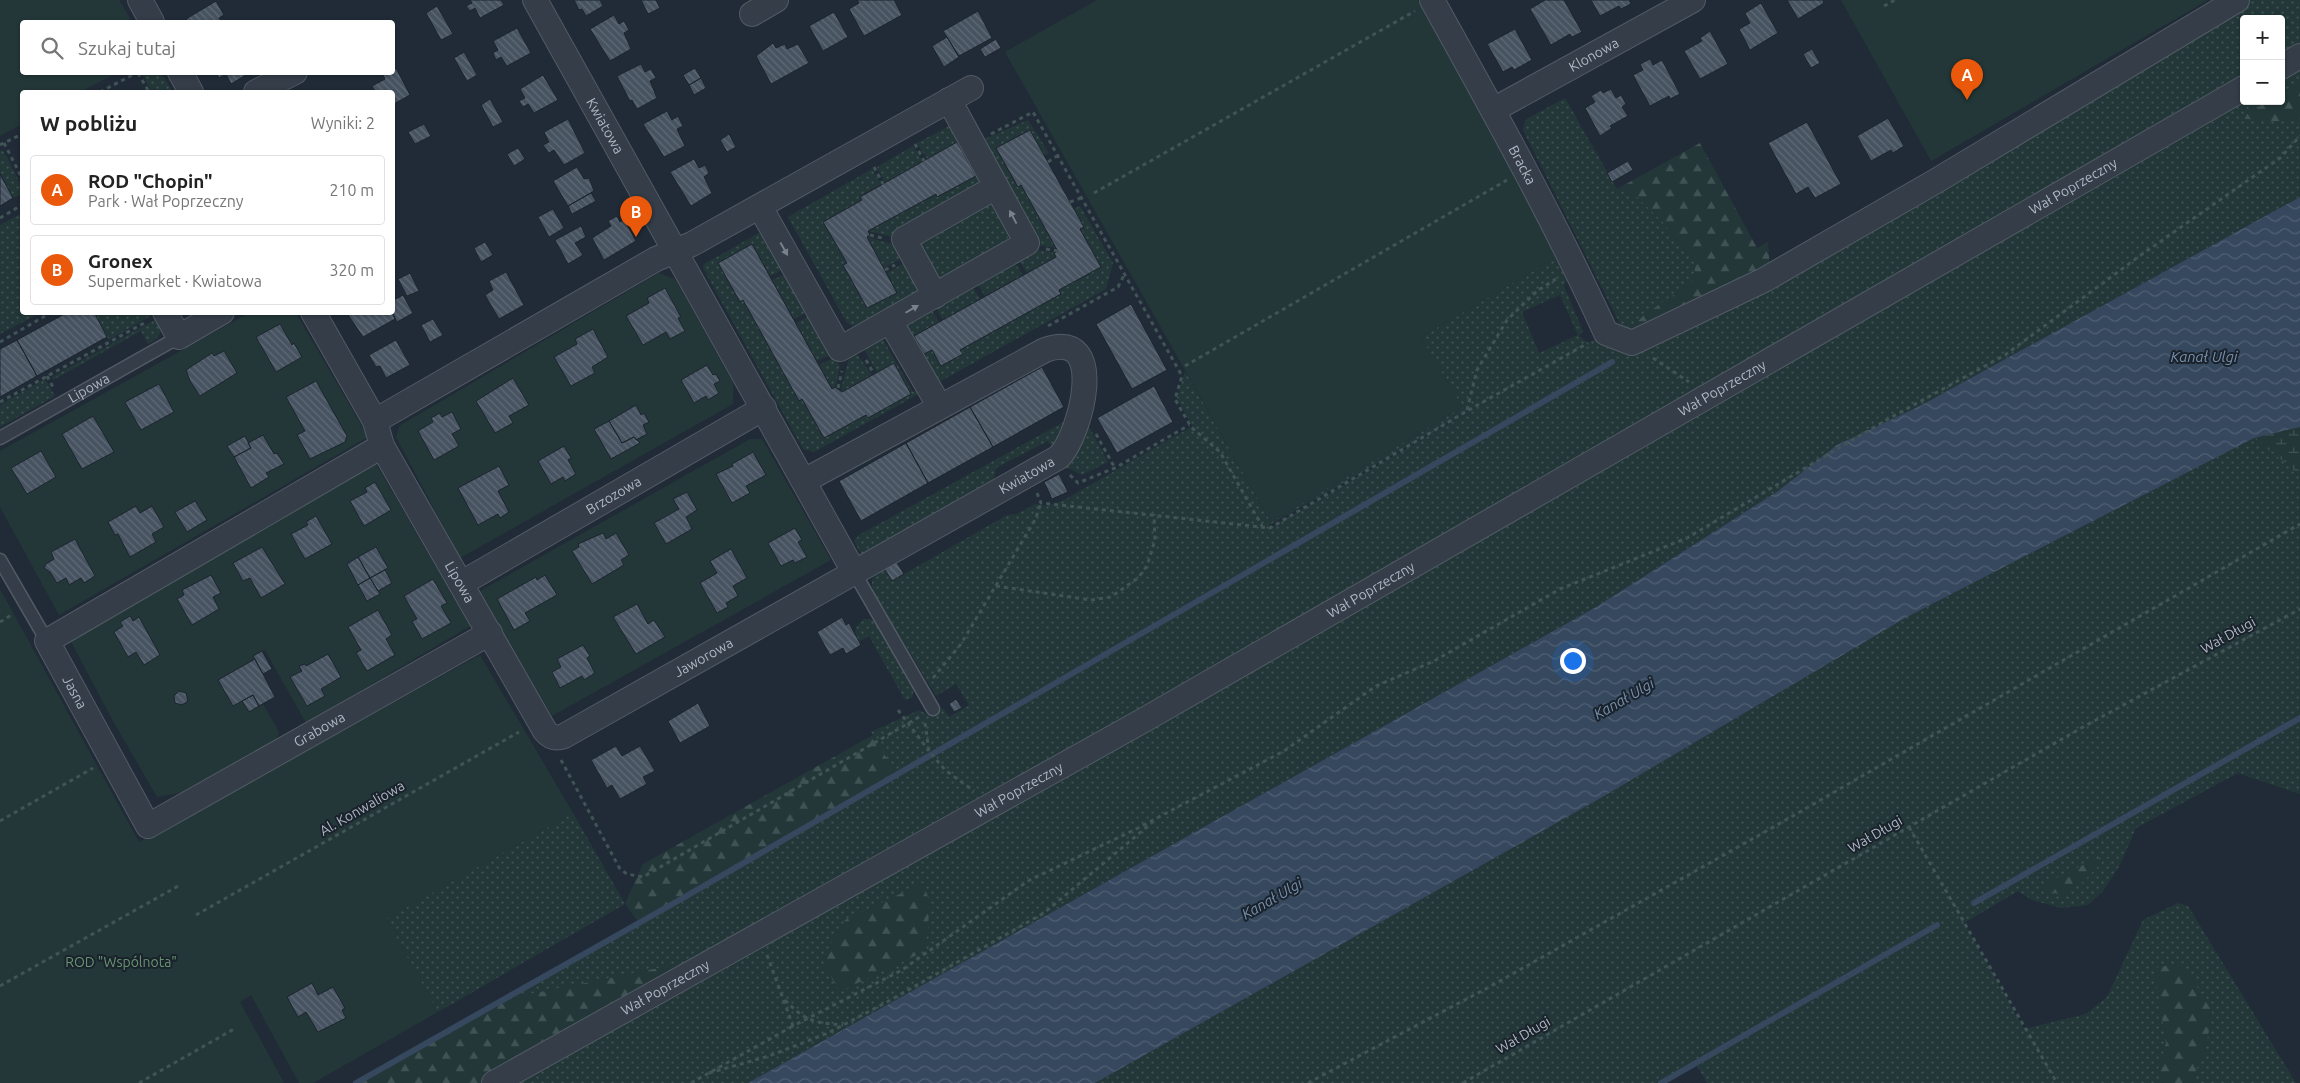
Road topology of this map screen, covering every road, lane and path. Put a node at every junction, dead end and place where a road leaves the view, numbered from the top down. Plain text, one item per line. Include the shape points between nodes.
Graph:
1 (140, 0) edge
2 (535, 0) edge
3 (776, 0) edge
4 (1432, 0) edge
5 (1693, 0) edge
6 (1895, 0) edge
7 (2237, 0) edge
8 (1884, 6) dead end
9 (752, 14) dead end
10 (151, 20) edge
11 (2300, 56) edge
12 (2285, 65) edge
13 (134, 75) edge
14 (139, 75) edge
15 (182, 75) edge
16 (288, 75) edge
17 (971, 88) dead end
18 (104, 90) edge
19 (148, 90) edge
20 (190, 90) edge
21 (260, 90) edge
22 (2240, 90) edge
23 (949, 100) junction
24 (1493, 110) junction
25 (20, 135) edge
26 (2300, 136) edge
27 (914, 141) dead end
28 (973, 143) junction
29 (2, 144) edge
30 (1058, 156) junction
31 (924, 161) dead end
32 (1048, 162) dead end
33 (872, 164) dead end
34 (1524, 170) junction
35 (20, 175) edge
36 (883, 184) dead end
37 (996, 187) junction
38 (1094, 193) dead end
39 (1081, 198) junction
40 (1070, 202) dead end
41 (20, 207) edge
42 (760, 207) junction
43 (0, 218) edge
44 (1042, 248) dead end
45 (1058, 251) dead end
46 (674, 252) junction
47 (1575, 265) junction
48 (935, 296) junction
49 (47, 315) edge
50 (217, 315) edge
51 (315, 315) edge
52 (156, 317) edge
53 (890, 321) junction
54 (1606, 333) junction
55 (179, 337) junction
56 (0, 342) edge
57 (1632, 343) junction
58 (1185, 366) dead end
59 (1709, 396) junction
60 (0, 402) edge
61 (940, 407) junction
62 (1081, 407) junction
63 (764, 408) junction
64 (1467, 411) junction
65 (375, 421) junction
66 (1189, 424) junction
67 (0, 438) edge
68 (382, 446) junction
69 (1052, 460) junction
70 (1115, 468) junction
71 (1028, 474) junction
72 (804, 481) junction
73 (1041, 503) junction
74 (1154, 514) junction
75 (2300, 524) edge
76 (1262, 526) junction
77 (0, 560) edge
78 (854, 572) junction
79 (462, 582) junction
80 (996, 586) junction
81 (2300, 609) edge
82 (490, 633) junction
83 (47, 641) junction
84 (922, 690) junction
85 (933, 709) joint
86 (898, 710) dead end
87 (545, 729) junction
88 (926, 734) dead end
89 (929, 751) junction
90 (111, 758) junction
91 (994, 803) junction
92 (1160, 816) junction
93 (0, 821) edge
94 (148, 826) joint
95 (1908, 827) junction
96 (180, 885) dead end
97 (196, 915) dead end
98 (759, 934) junction
99 (0, 986) edge
100 (783, 998) junction
101 (807, 1019) junction
102 (843, 1025) junction
103 (793, 1026) junction
104 (234, 1029) dead end
105 (708, 1073) junction
106 (139, 1083) edge
107 (494, 1083) edge
108 (692, 1083) edge
109 (1308, 1083) edge
110 (1463, 1083) edge
111 (2057, 1083) edge

1 - 10 street
2 - 46 street, Kwiatowa
3 - 9 street
4 - 24 street, Bracka
4 - 38 path
5 - 24 street, Klonowa
6 - 8 path
7 - 57 street via 1764,280
11 - 12 street
13 - 18 path
14 - 19 path
15 - 20 street
16 - 21 street
17 - 23 street
22 - 59 street, Wał Poprzeczny
23 - 28 street
23 - 42 street
24 - 34 street, Bracka
25 - 29 path
26 - 92 path via 2280,158 2005,355 1888,419 1686,538 1560,589 1434,661 1376,686 1284,751
27 - 31 path
28 - 30 path via 1033,112
28 - 37 street
29 - 35 path
30 - 32 path
30 - 39 path
33 - 36 path
34 - 47 street, Bracka
34 - 58 path
48 -> 37 street via 1027,243
37 - 48 street via 904,239
39 - 40 path
39 - 66 path via 1182,376 1175,399
41 - 43 path
42 - 46 street
42 -> 53 street via 840,349
44 - 45 path
46 - 63 street, Kwiatowa
46 - 65 street via 656,259
47 - 54 street, Bracka
47 - 64 path via 1537,292 1507,320 1477,370
53 -> 48 street
49 - 56 path
50 - 55 street, Lipowa
51 - 65 street, Lipowa
52 - 55 street
52 - 60 path
53 - 61 street
54 - 57 street
54 - 64 path
55 - 67 lane, Lipowa
57 - 59 path
59 - 91 street, Wał Poprzeczny
61 - 62 street, Kwiatowa via 1054,346 1074,350 1084,363
61 - 72 street, Kwiatowa
62 - 69 street, Kwiatowa via 1065,450
62 - 70 path
63 - 72 street, Kwiatowa
63 - 79 street, Brzozowa
64 - 76 path via 1270,528
65 - 68 street, Lipowa
66 - 70 path
66 - 76 path via 1220,452
68 - 79 street, Lipowa
68 - 83 street
69 - 70 path via 1078,483
69 - 71 street, Kwiatowa
71 - 73 path
71 - 78 street, Kwiatowa
72 - 78 street, Kwiatowa
73 - 74 path
73 - 80 path via 1035,520
74 - 76 path
74 - 80 path via 1155,540 1147,566 1138,578 1111,597 1091,600
75 - 109 path via 1778,826 1491,986
77 - 83 lane, Jasna
78 - 84 lane
78 - 87 street, Jaworowa via 564,736
79 - 82 street, Lipowa
80 - 84 path via 961,644
81 - 95 path, Wał Długi
82 - 87 street, Lipowa
82 - 94 street, Grabowa
83 - 90 street, Jasna
84 - 85 lane
85 - 87 path via 643,877 620,869
86 - 89 path
87 - 97 path, Al. Konwaliowa
88 - 89 path
89 - 91 path via 959,781
90 - 93 path
90 - 94 street, Jasna
91 - 98 street, Wał Poprzeczny
92 - 101 path via 1028,881 902,970
92 - 102 path via 1044,913
95 - 110 path, Wał Długi
95 - 111 path
96 - 99 path
98 - 100 path
98 - 107 street, Wał Poprzeczny
100 - 101 path
100 - 103 path
101 - 102 path
101 - 103 path
102 - 105 path via 769,1056
103 - 105 path
104 - 106 path
105 - 108 path

